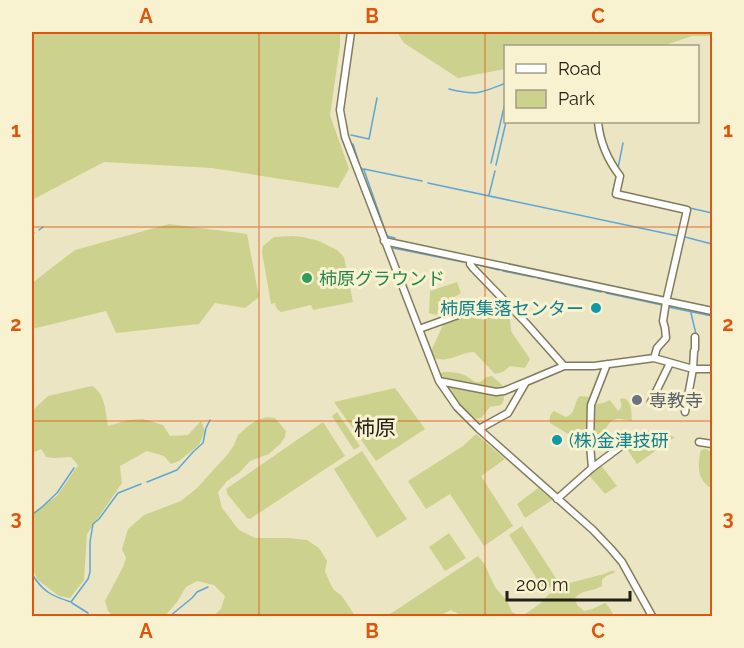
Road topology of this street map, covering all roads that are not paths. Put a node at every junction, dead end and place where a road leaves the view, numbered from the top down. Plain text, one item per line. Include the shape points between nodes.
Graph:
1 (351, 32) edge
2 (598, 123) edge
3 (384, 241) junction
4 (471, 260) junction
5 (666, 302) junction
6 (512, 309) junction
7 (712, 311) edge
8 (419, 329) junction
9 (695, 337) dead end
10 (654, 358) junction
11 (670, 363) junction
12 (608, 364) junction
13 (564, 366) junction
14 (693, 369) junction
15 (712, 369) edge
16 (439, 381) junction
17 (526, 382) junction
18 (651, 402) dead end
19 (685, 412) dead end
20 (479, 429) junction
21 (699, 442) dead end
22 (712, 444) edge
23 (620, 447) dead end
24 (592, 468) junction
25 (557, 499) junction
26 (652, 616) edge

1 - 3 street via 340,110 345,137
2 - 5 street via 602,148 620,176 616,194 687,210
3 - 4 street
3 - 8 street
4 - 5 street
4 - 6 street via 472,267
5 - 7 street
5 - 10 street via 666,338
6 - 8 street via 475,309
6 - 13 street
8 - 16 street
9 - 14 street
10 - 11 street
10 - 12 street
11 - 14 street
11 - 18 street
12 - 13 street
12 - 24 street via 591,405
13 - 17 street
14 - 15 street
14 - 19 street
16 - 17 street via 496,392
16 - 20 street
17 - 20 street via 508,413
20 - 25 street
21 - 22 street
23 - 24 street
24 - 25 street
25 - 26 street via 622,562

